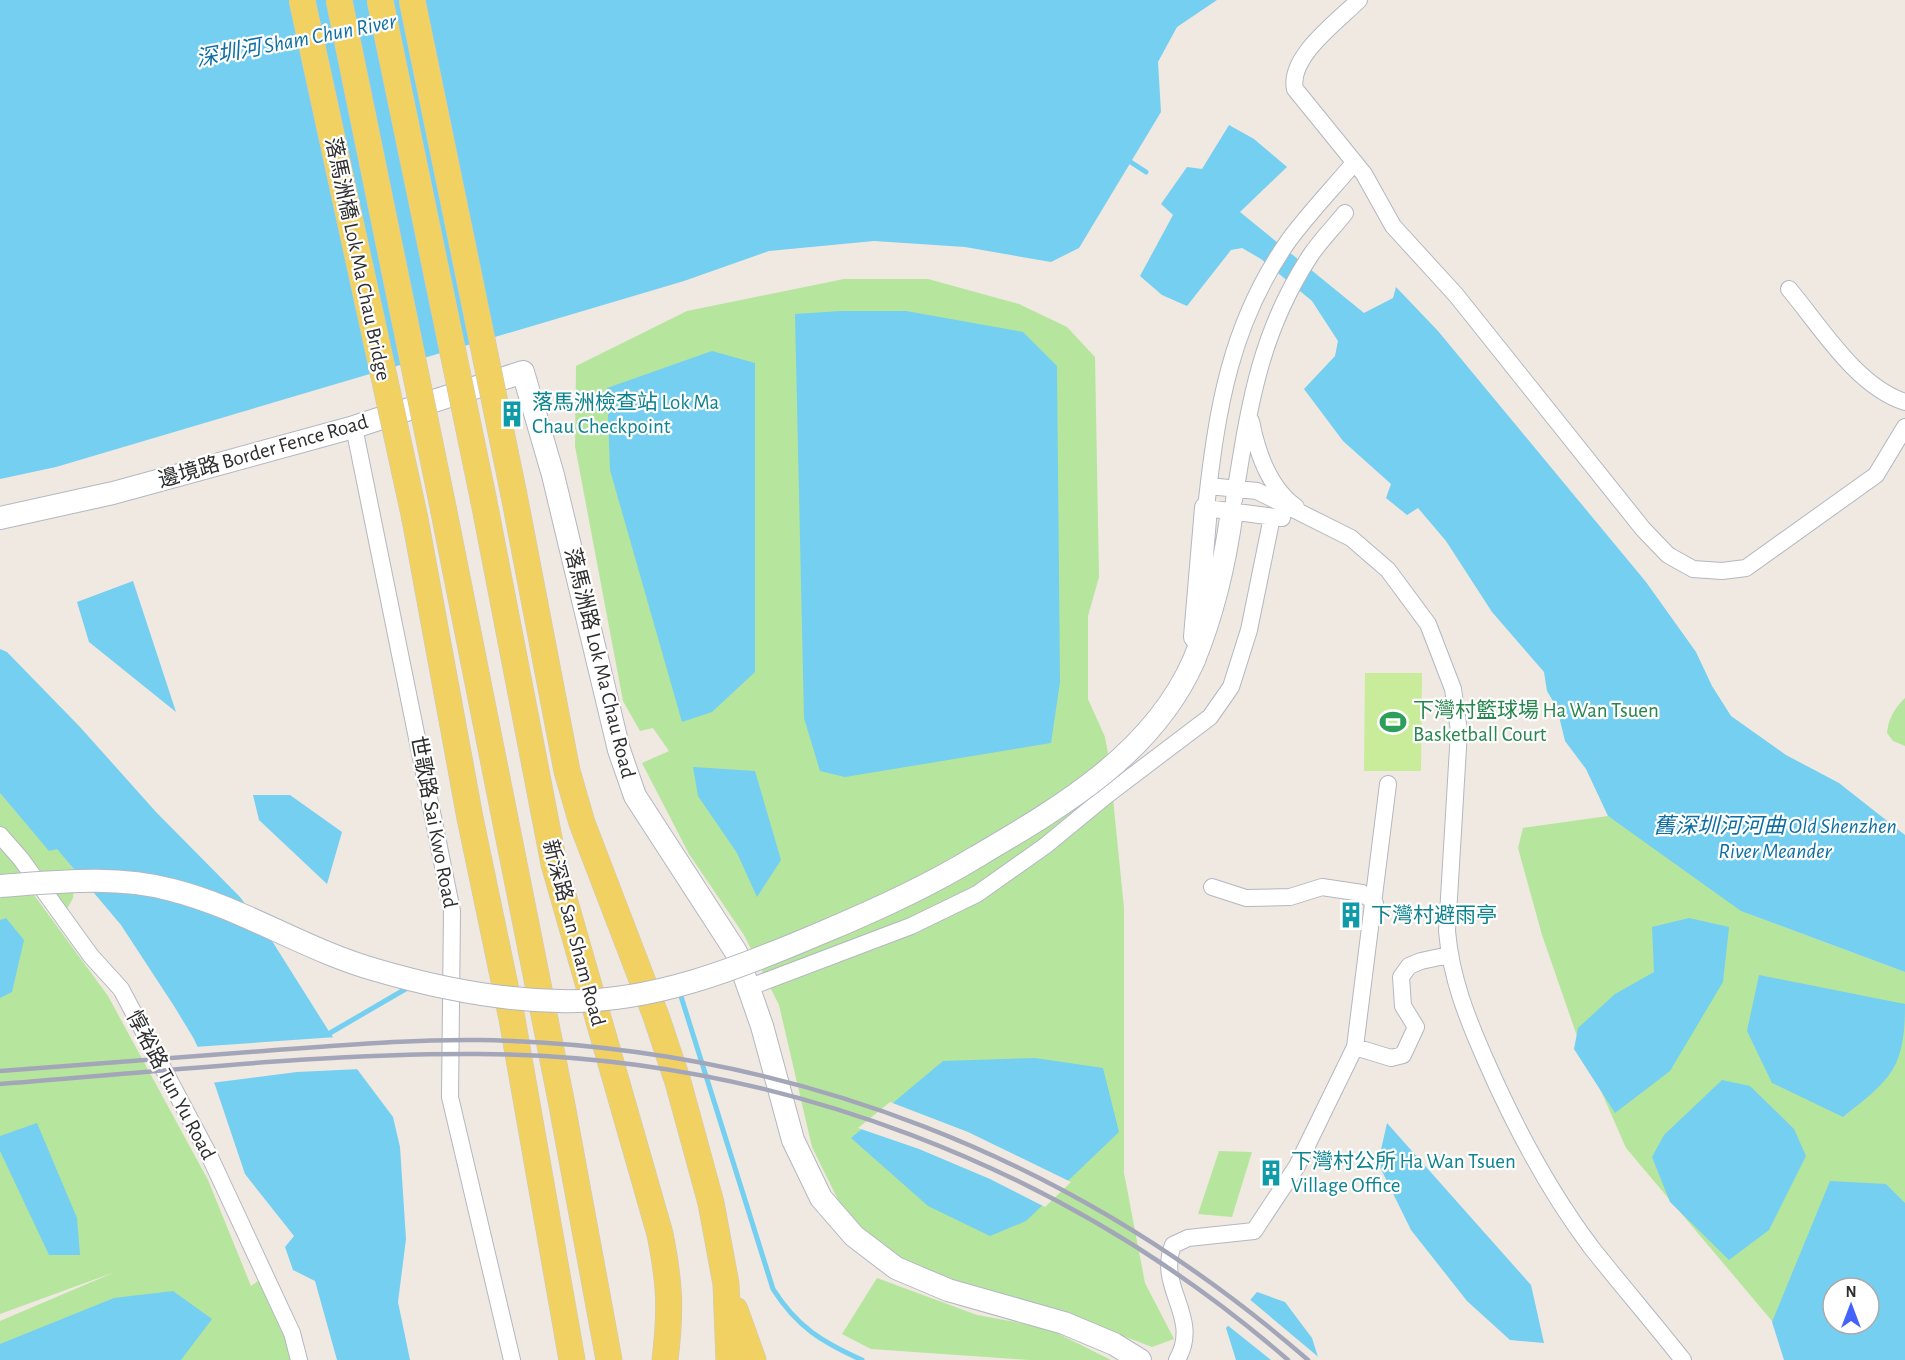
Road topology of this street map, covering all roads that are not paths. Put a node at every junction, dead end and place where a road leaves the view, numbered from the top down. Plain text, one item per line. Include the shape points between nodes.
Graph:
1 (302, 0) edge
2 (339, 0) edge
3 (380, 0) edge
4 (412, 0) edge
5 (1359, 0) edge
6 (1354, 163) junction
7 (1345, 213) dead end
8 (1789, 289) dead end
9 (523, 372) joint
10 (1905, 402) edge
11 (1249, 408) junction
12 (1905, 427) edge
13 (354, 428) junction
14 (1207, 497) junction
15 (1234, 500) junction
16 (444, 512) joint
17 (1272, 517) junction
18 (0, 518) edge
19 (1317, 522) junction
20 (1194, 660) junction
21 (1388, 783) dead end
22 (0, 835) edge
23 (0, 886) edge
24 (1212, 887) dead end
25 (1375, 903) junction
26 (1449, 955) junction
27 (750, 987) junction
28 (1355, 1047) junction
29 (726, 1284) junction
30 (299, 1360) edge
31 (512, 1360) edge
32 (572, 1360) edge
33 (609, 1360) edge
34 (665, 1360) edge
35 (729, 1360) edge
36 (753, 1360) edge
37 (1140, 1360) edge
38 (1177, 1360) edge
39 (1683, 1360) edge

1 - 32 main road, 落馬洲橋 Lok Ma Chau Bridge, bridge via 414,519 512,1019
2 - 16 main road, 落馬洲橋 Lok Ma Chau Bridge, bridge
3 - 34 main road, 新深路 San Sham Road, bridge via 554,864 660,1234 669,1281
4 - 29 main road, 新深路 San Sham Road, bridge via 567,771 582,823 678,1082 711,1203
5 - 6 street via 1304,54 1293,78 1295,89
6 - 12 street via 1393,226 1456,295 1643,529 1668,555 1693,569 1722,572 1746,568 1876,475
6 - 14 street via 1274,265 1231,356 1218,408
7 - 11 street via 1311,254 1273,323
8 - 10 street via 1857,372 1873,387
9 - 13 street, 邊境路 Border Fence Road
9 - 27 street, 落馬洲路 Lok Ma Chau Road via 553,475 619,750 635,796 736,952
11 - 15 street
11 - 19 street via 1257,453 1273,481 1293,505
13 - 18 street, 邊境路 Border Fence Road via 113,493
13 - 31 street, 世歌路 Sai Kwo Road via 452,910 450,1097
14 - 15 street
14 - 20 street
15 - 17 street
15 - 19 street via 1257,491
15 - 20 street via 1225,563
16 - 33 main road, 新深路 San Sham Road
17 - 19 street
17 - 27 street via 1249,630 1232,687 1210,717 977,894 911,926
19 - 26 street via 1351,538 1388,570 1407,593 1428,624 1453,689 1459,731 1448,910
20 - 23 street, bridge via 1165,714 1122,759 1038,820 952,872 878,909 754,960 698,981 618,998 560,1001 474,993 375,970 214,903 144,884 117,881
21 - 25 street
22 - 30 street, 惇裕路 Tun Yu Road via 121,989 209,1155 292,1333
24 - 25 street via 1246,898 1290,897 1322,887 1362,893
25 - 28 street
26 - 28 street via 1409,966 1401,977 1403,1006 1416,1027 1403,1055 1380,1056
26 - 39 street via 1467,1020 1545,1176 1590,1246
27 - 37 street, 落馬洲路 Lok Ma Chau Road via 800,1159 821,1198 854,1236 875,1255 921,1280 1064,1323 1114,1344
28 - 38 street via 1297,1166 1254,1231 1188,1238 1173,1245 1167,1266 1187,1336
29 - 35 main road, 新深路 San Sham Road
29 - 36 main road, 新深路 San Sham Road

